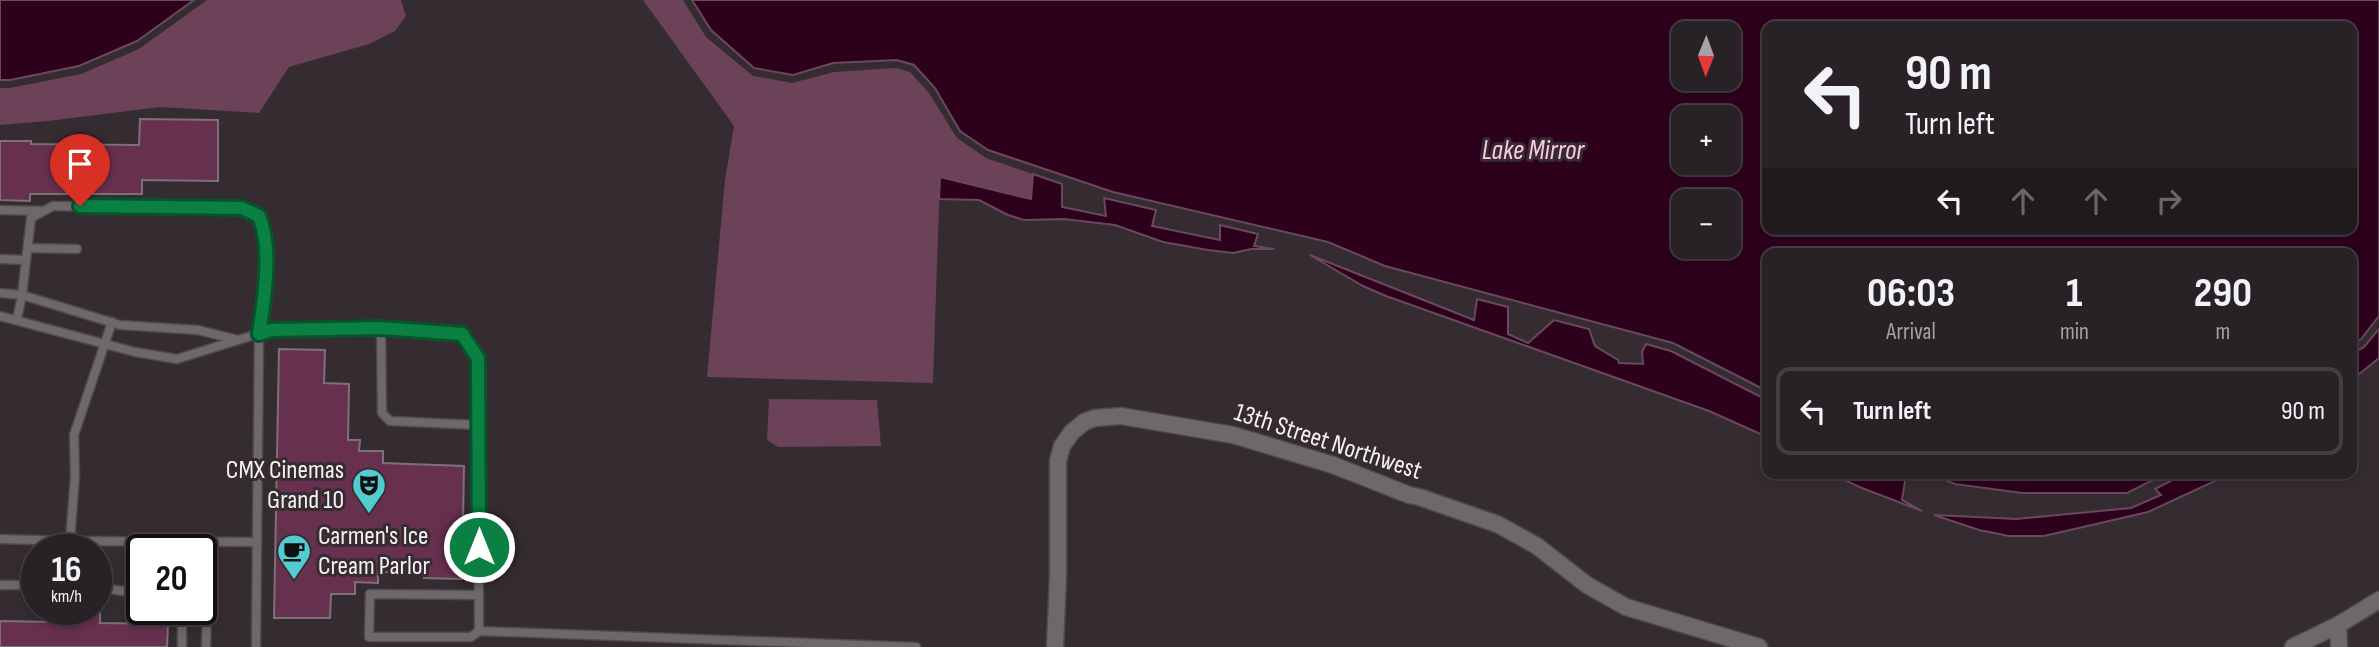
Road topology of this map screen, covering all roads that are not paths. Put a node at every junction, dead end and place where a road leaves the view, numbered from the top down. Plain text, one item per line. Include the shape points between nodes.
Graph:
1 (0, 210) edge
2 (44, 211) junction
3 (28, 248) junction
4 (77, 248) dead end
5 (0, 259) edge
6 (26, 260) junction
7 (0, 293) edge
8 (22, 295) junction
9 (0, 316) edge
10 (17, 319) junction
11 (112, 322) junction
12 (381, 328) junction
13 (259, 334) junction
14 (238, 340) junction
15 (104, 344) junction
16 (478, 425) junction
17 (71, 534) edge
18 (0, 539) edge
19 (21, 541) edge
20 (217, 542) edge
21 (257, 542) junction
22 (0, 585) edge
23 (21, 585) edge
24 (479, 595) junction
25 (2379, 600) edge
26 (182, 625) edge
27 (207, 625) edge
28 (2338, 625) junction
29 (479, 631) junction
30 (181, 647) edge
31 (206, 647) edge
32 (256, 647) edge
33 (916, 647) edge
34 (1055, 647) edge
35 (1759, 647) edge
36 (2293, 647) edge
37 (2339, 647) edge

1 - 2 lane
2 - 3 lane via 31,218
2 - 13 lane via 53,206 242,208 259,216 265,231 265,289
3 - 4 lane
3 - 6 lane
5 - 6 lane
6 - 8 lane
7 - 8 lane
8 - 10 lane
8 - 11 lane
9 - 10 lane
10 - 15 lane
11 - 14 lane via 198,330
11 - 15 lane
12 - 13 lane
12 - 16 lane via 462,334 478,358
12 - 16 lane via 382,413 390,421
13 - 14 lane
13 - 21 lane
14 - 15 lane via 177,359
15 - 17 lane via 74,435
16 - 24 lane
18 - 19 lane
20 - 21 lane
21 - 32 lane
22 - 23 lane
24 - 29 lane
24 - 29 lane via 370,594 369,637 471,637
25 - 28 street
26 - 30 lane
27 - 31 lane
28 - 36 street
28 - 37 street
29 - 33 lane
34 - 35 street, 13th Street Northwest via 1058,461 1062,446 1080,425 1108,416 1233,435 1333,465 1497,524 1626,607

